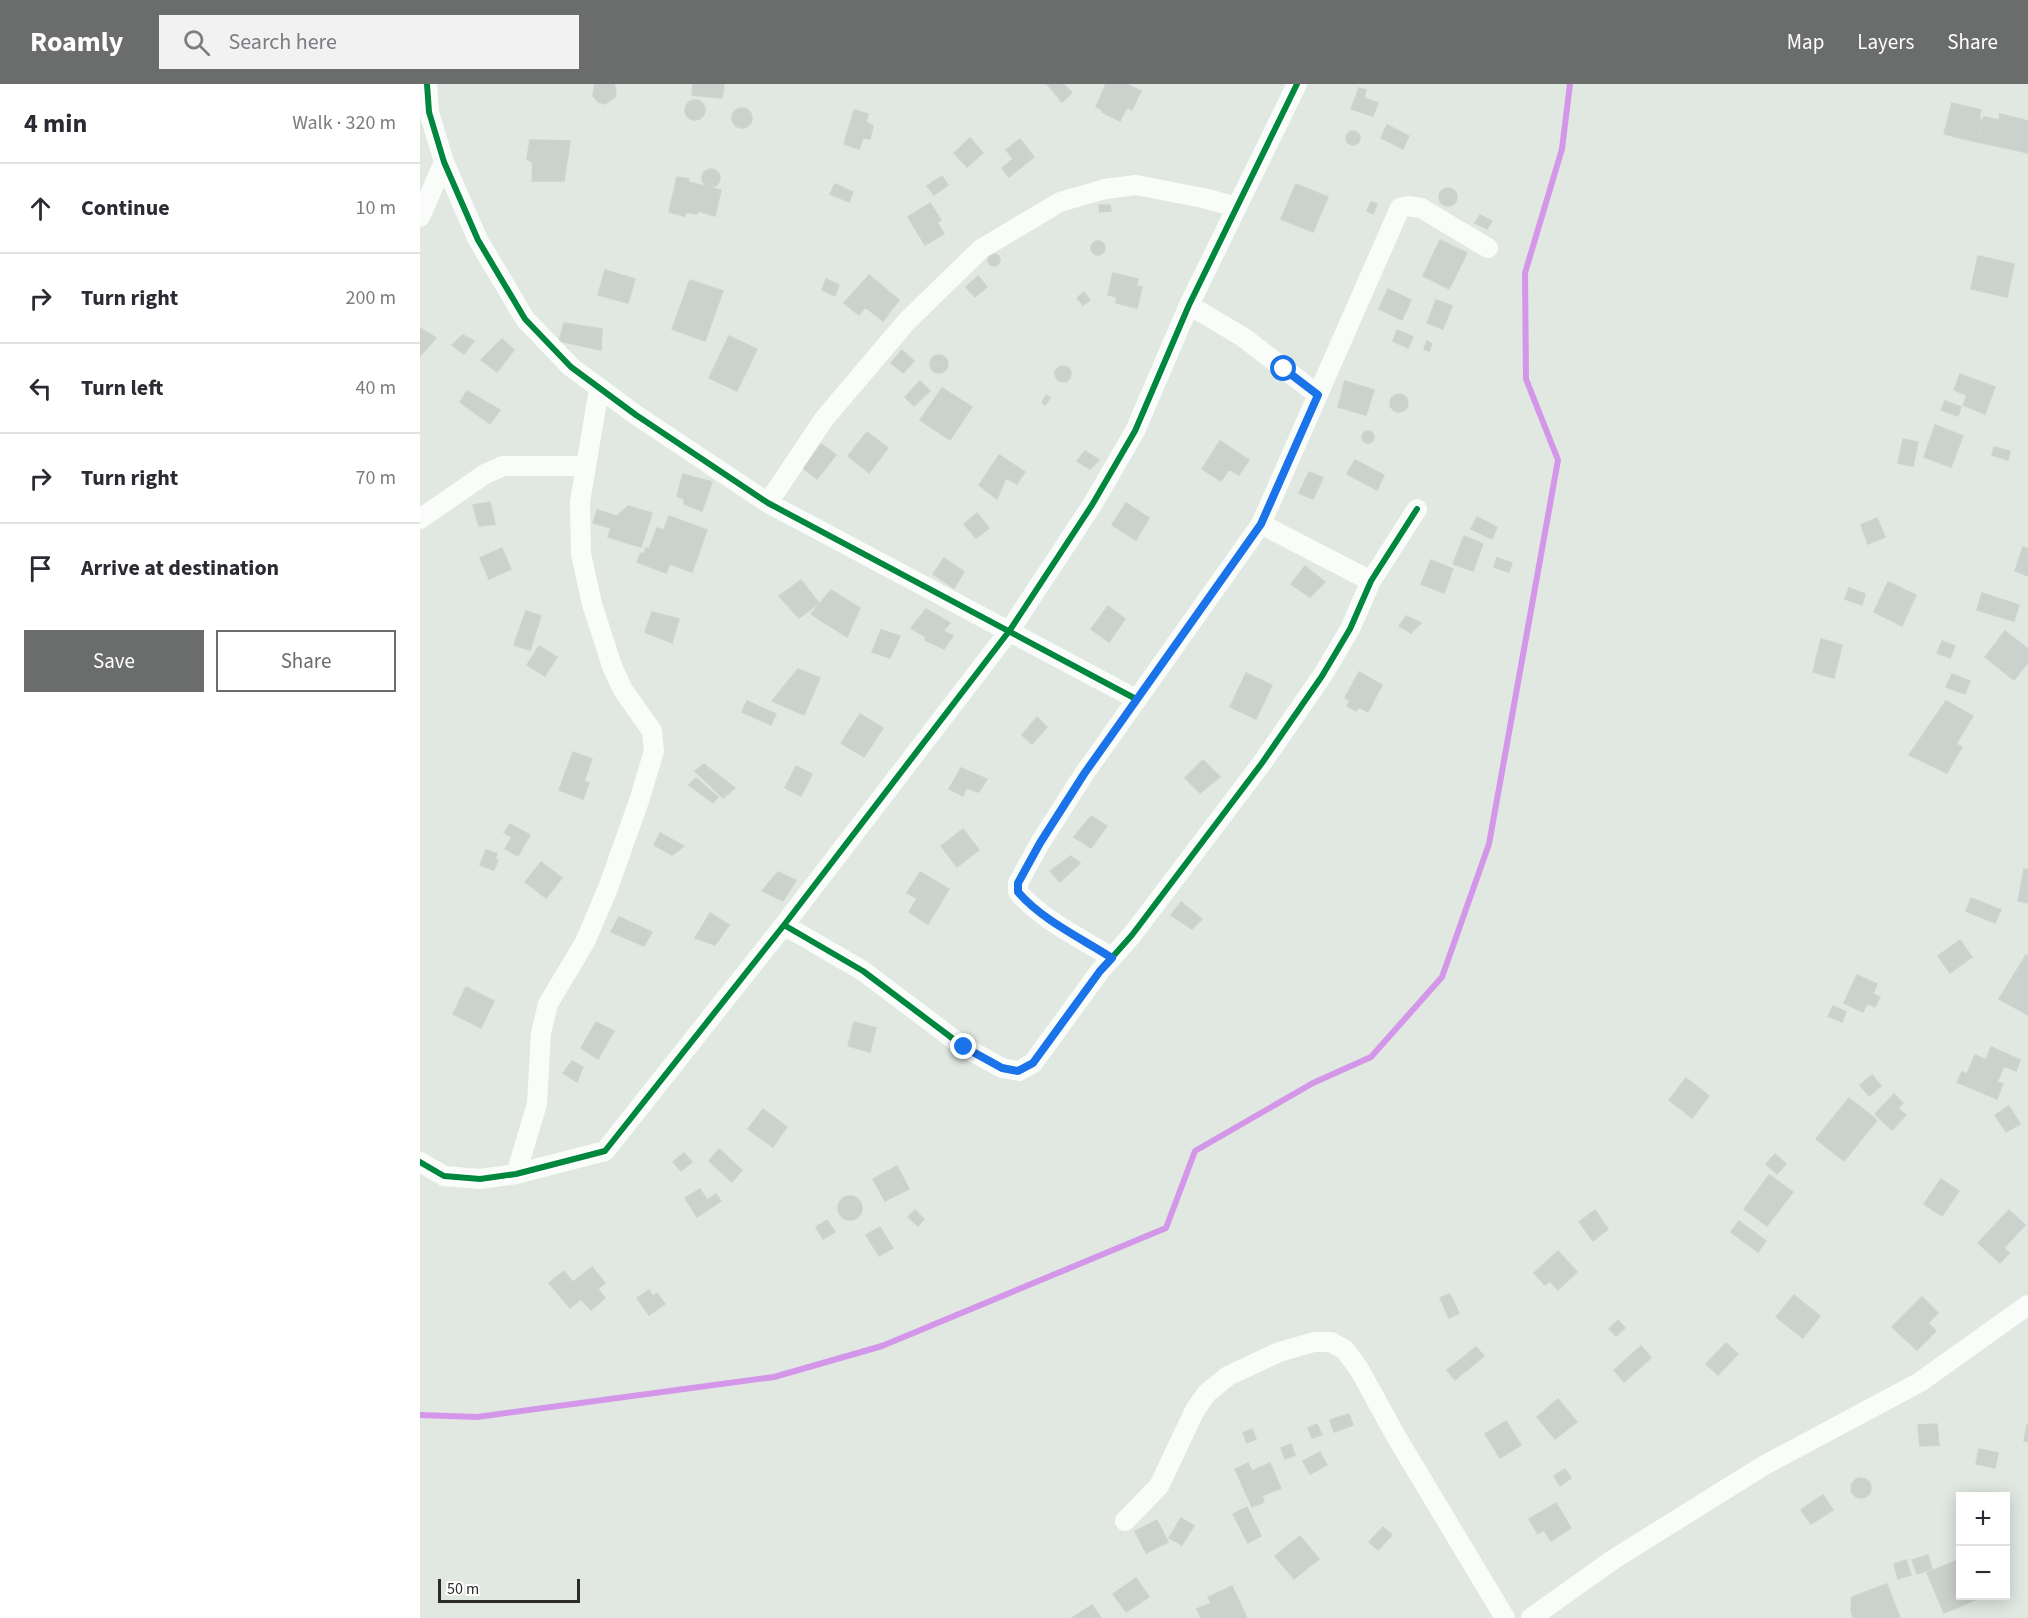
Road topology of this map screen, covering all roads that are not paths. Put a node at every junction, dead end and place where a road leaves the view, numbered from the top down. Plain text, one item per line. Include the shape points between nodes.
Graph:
1 (427, 84) edge
2 (1297, 84) edge
3 (444, 162) junction
4 (1237, 207) junction
5 (420, 217) edge
6 (1488, 248) dead end
7 (1189, 305) junction
8 (599, 389) junction
9 (1318, 395) junction
10 (585, 466) junction
11 (768, 502) junction
12 (1417, 509) dead end
13 (420, 519) edge
14 (1261, 524) junction
15 (1371, 581) junction
16 (1010, 630) junction
17 (1136, 699) junction
18 (784, 925) junction
19 (1112, 958) junction
20 (420, 1162) edge
21 (516, 1174) junction
22 (2028, 1305) edge
23 (1125, 1521) dead end
24 (1505, 1618) edge
25 (1531, 1618) edge

1 - 3 street via 429,112
2 - 4 street
3 - 5 street
3 - 8 street via 478,240 525,319 571,367
4 - 7 street
4 - 11 street via 1136,185 1105,189 1060,202 981,249 907,321 824,419
6 - 9 street via 1421,208 1400,208
7 - 9 street via 1243,337
7 - 16 street via 1134,431 1092,505
8 - 10 street
8 - 11 street
9 - 14 street
10 - 13 street via 503,466 484,474
10 - 21 street via 580,502 581,554 592,604 623,690 652,731 654,751 608,888 585,942 548,1004 541,1033 537,1104
11 - 16 street
12 - 15 street
14 - 15 street
14 - 17 street
15 - 19 street via 1322,676 1262,763
16 - 17 street
16 - 18 street
17 - 19 street via 1084,774 1018,883 1018,892 1024,899
18 - 19 street via 863,971 964,1047 1002,1068 1018,1071 1033,1063
18 - 21 street via 605,1151
20 - 21 street via 444,1176 480,1179
22 - 25 street via 1920,1382 1763,1466 1614,1559
23 - 24 street via 1159,1486 1207,1393 1227,1376 1279,1352 1314,1342 1331,1342 1345,1350 1359,1369

